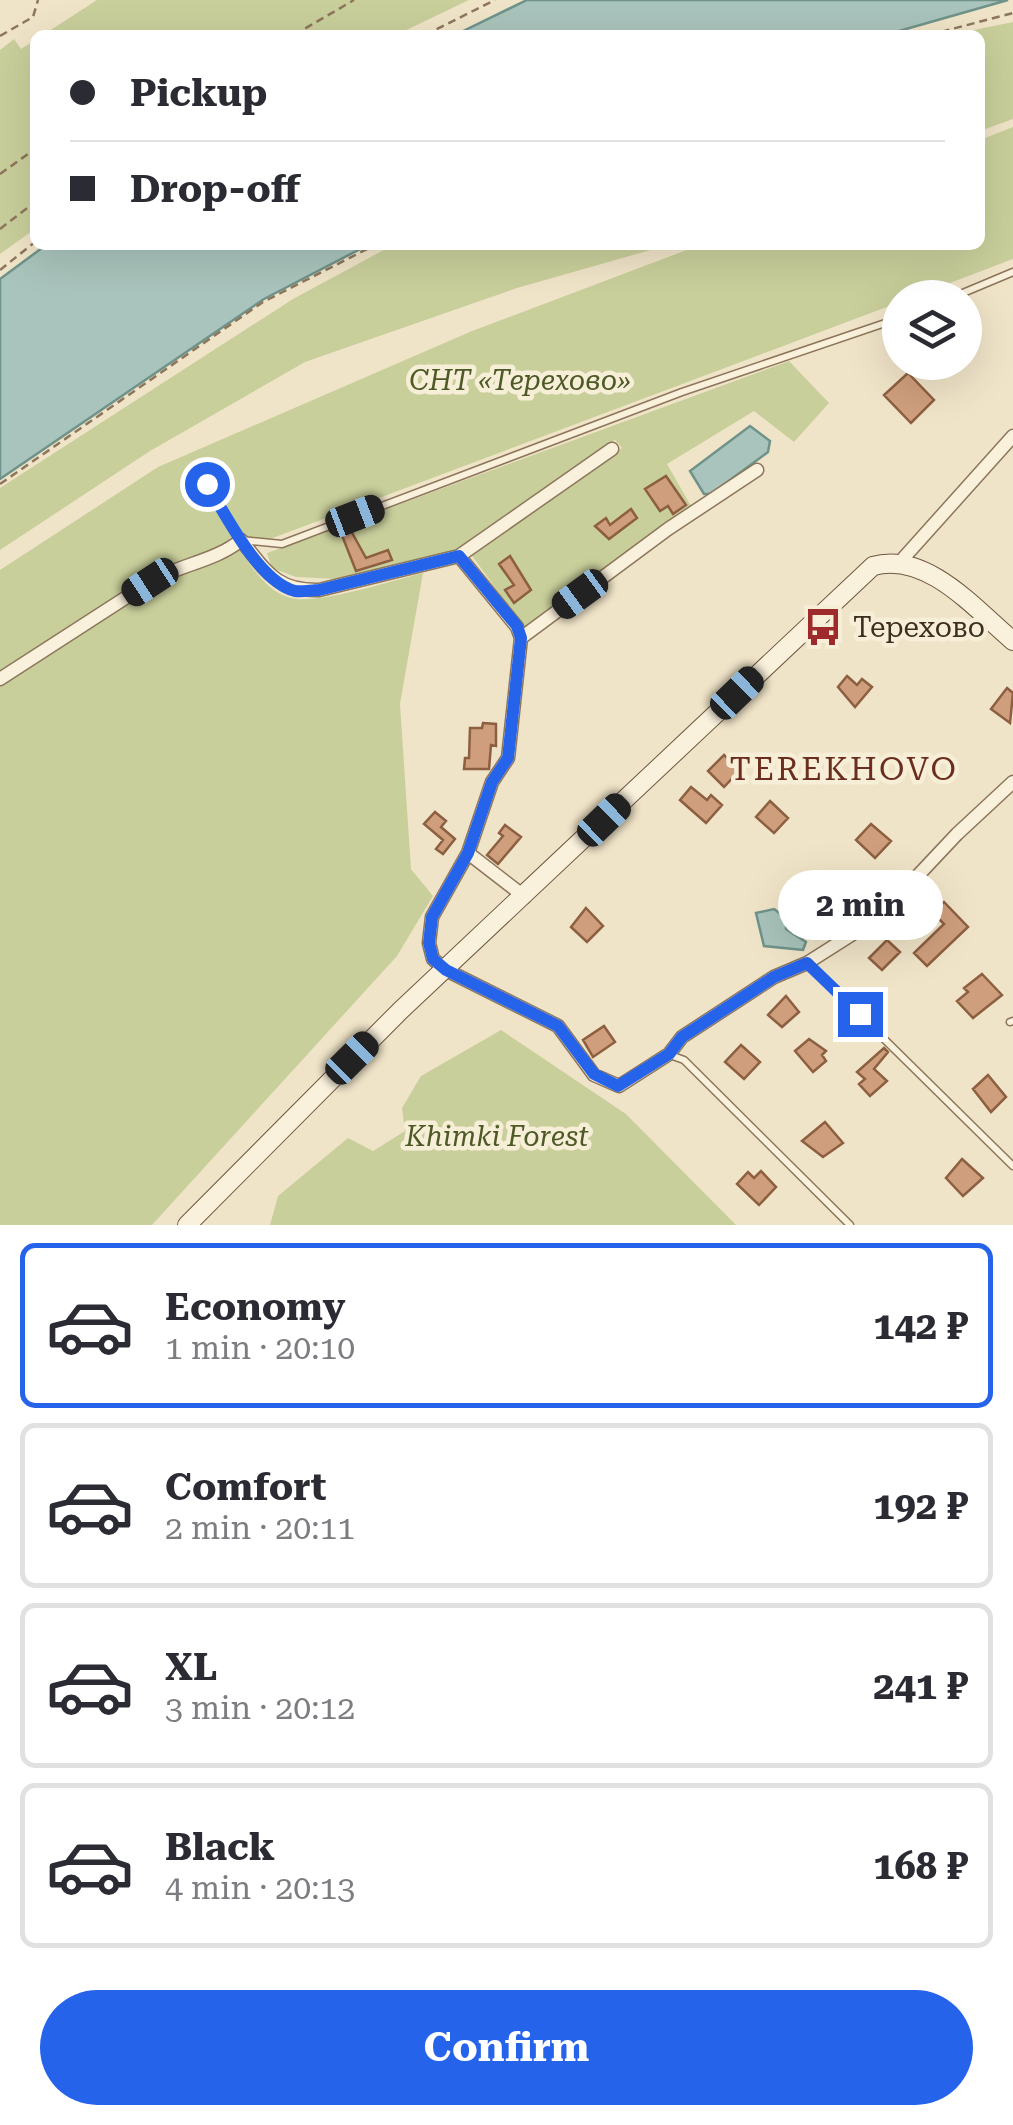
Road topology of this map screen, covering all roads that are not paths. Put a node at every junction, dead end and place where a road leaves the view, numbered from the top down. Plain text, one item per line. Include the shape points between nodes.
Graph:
1 (1013, 272) edge
2 (982, 285) edge
3 (882, 324) edge
4 (1013, 436) edge
5 (612, 449) dead end
6 (758, 470) dead end
7 (207, 484) dead end
8 (241, 540) junction
9 (459, 556) junction
10 (900, 562) junction
11 (521, 638) junction
12 (1013, 641) edge
13 (0, 679) edge
14 (1013, 782) edge
15 (468, 853) junction
16 (525, 897) junction
17 (807, 963) junction
18 (446, 970) junction
19 (669, 1054) junction
20 (1013, 1166) edge
21 (187, 1225) edge
22 (850, 1225) edge

1 - 2 lane
3 - 8 lane via 682,392 282,544
4 - 10 street
5 - 9 street
6 - 11 street
7 - 8 lane
8 - 9 street via 272,578 295,591
8 - 13 street via 150,582
9 - 11 street
10 - 12 main road via 927,571
10 - 16 main road via 859,576
11 - 15 street via 508,758 492,782
14 - 17 street via 878,918
15 - 16 street
15 - 18 street via 432,917 433,959
16 - 18 main road
17 - 19 street via 682,1037
17 - 20 lane
18 - 19 street via 558,1026 594,1074 618,1086
18 - 21 main road
19 - 22 lane via 684,1060

